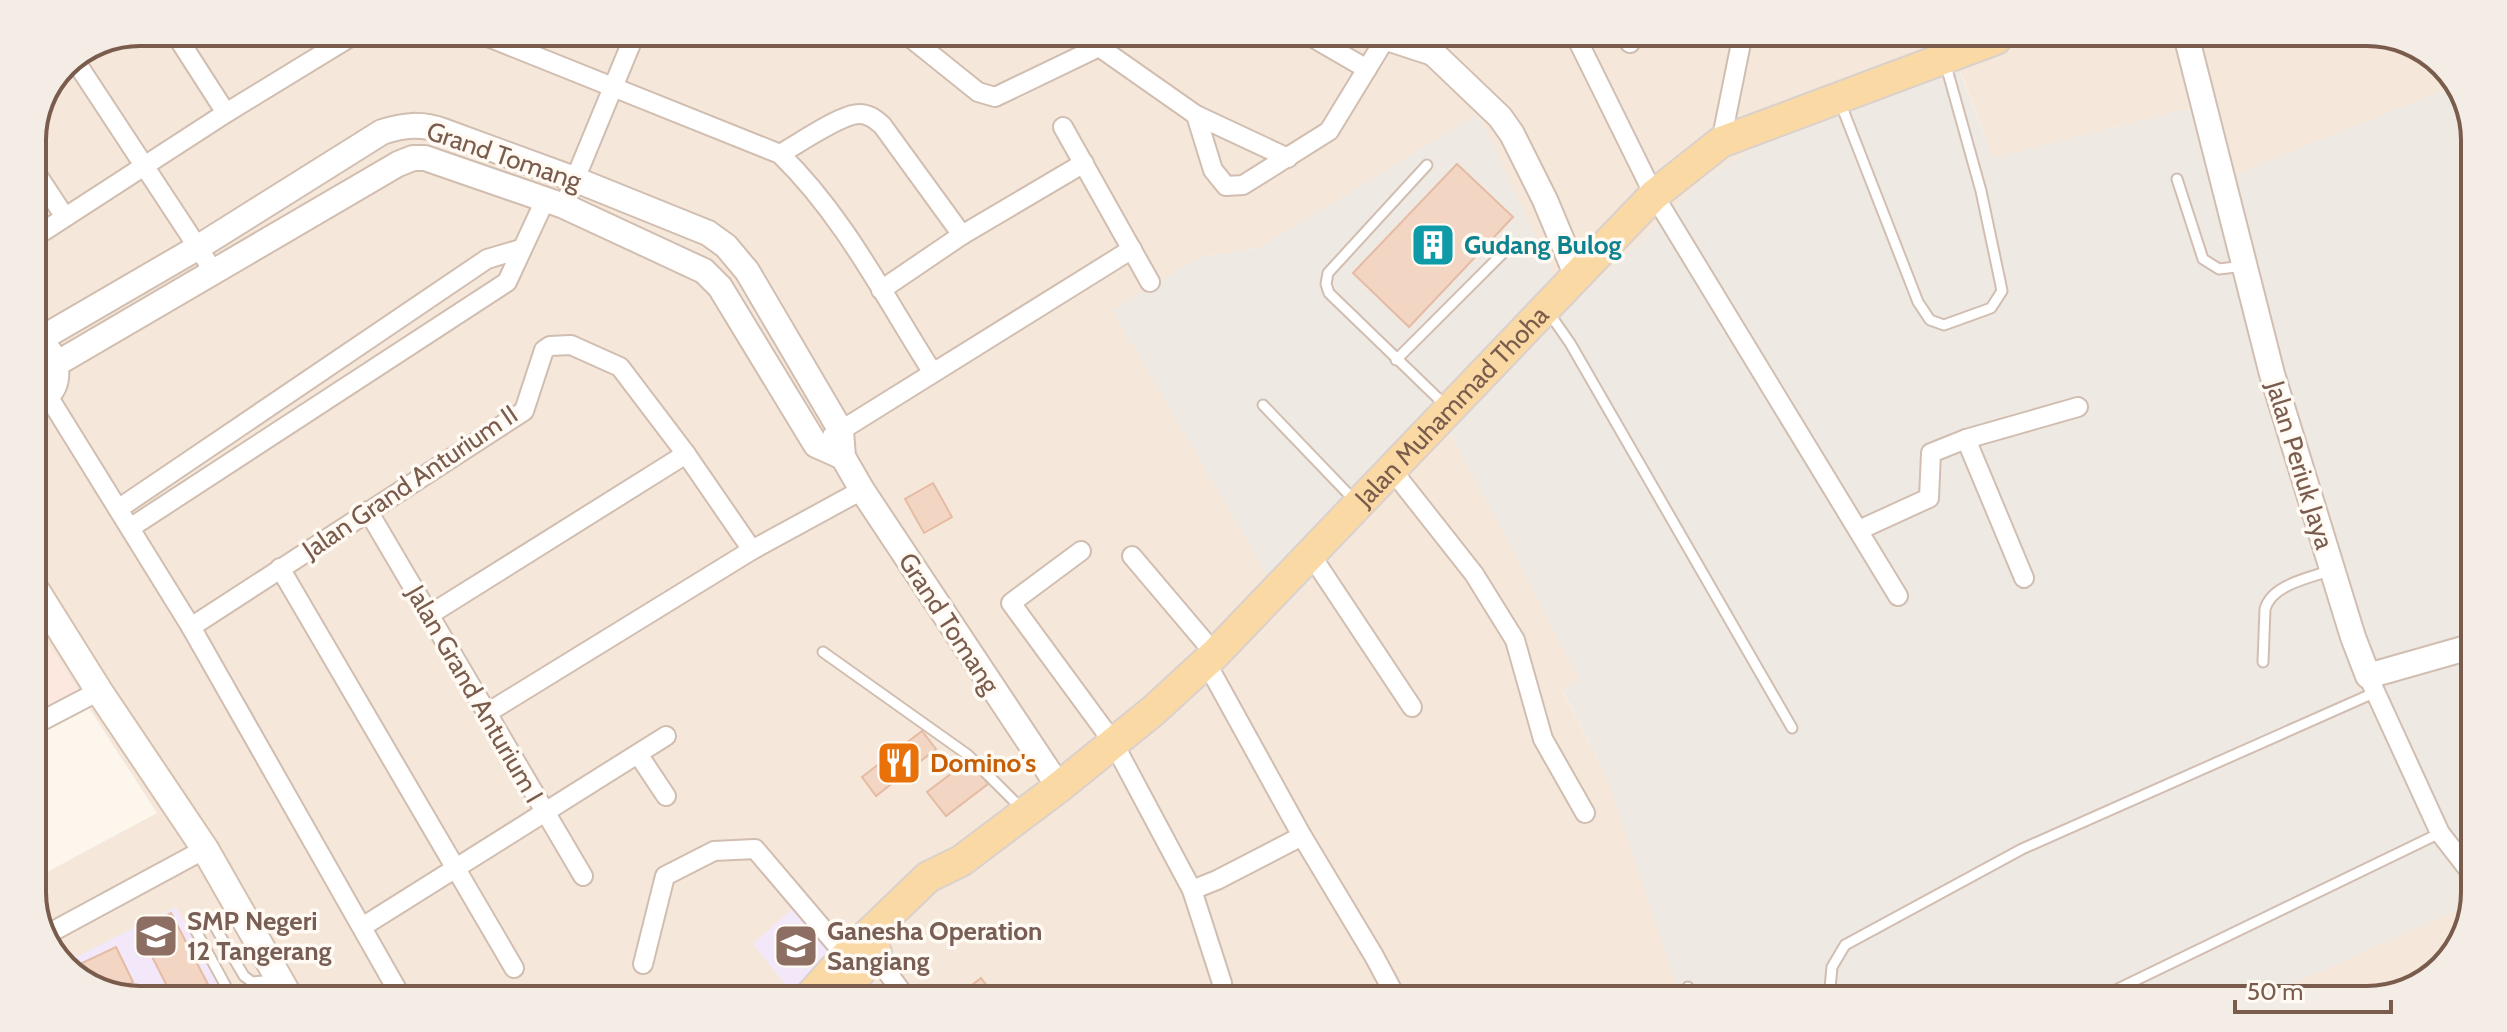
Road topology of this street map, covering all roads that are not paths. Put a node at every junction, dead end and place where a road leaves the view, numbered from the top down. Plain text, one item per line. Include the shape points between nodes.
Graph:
1 (183, 46) edge
2 (336, 46) edge
3 (511, 46) edge
4 (630, 46) edge
5 (921, 46) edge
6 (1327, 46) edge
7 (1379, 46) edge
8 (1427, 46) edge
9 (1580, 46) edge
10 (1740, 46) edge
11 (1977, 46) edge
12 (2189, 46) edge
13 (1099, 47) joint
14 (1944, 58) junction
15 (80, 69) edge
16 (1367, 69) junction
17 (614, 87) junction
18 (1839, 99) junction
19 (226, 113) junction
20 (1196, 115) junction
21 (1063, 127) dead end
22 (1721, 142) junction
23 (780, 154) junction
24 (1288, 158) junction
25 (1084, 163) junction
26 (1427, 165) dead end
27 (144, 166) junction
28 (574, 179) junction
29 (2177, 179) dead end
30 (46, 188) edge
31 (1654, 195) junction
32 (553, 202) junction
33 (65, 217) junction
34 (46, 230) edge
35 (962, 235) junction
36 (197, 248) junction
37 (1508, 248) dead end
38 (521, 249) junction
39 (1132, 249) junction
40 (487, 259) junction
41 (2244, 266) junction
42 (214, 272) junction
43 (1576, 274) junction
44 (507, 282) junction
45 (1150, 282) dead end
46 (881, 290) junction
47 (1545, 307) junction
48 (46, 335) edge
49 (46, 349) edge
50 (1396, 360) junction
51 (56, 364) junction
52 (933, 373) junction
53 (46, 393) edge
54 (1263, 405) dead end
55 (272, 406) junction
56 (2078, 407) dead end
57 (46, 408) edge
58 (1449, 409) junction
59 (286, 426) junction
60 (841, 431) junction
61 (1966, 439) junction
62 (816, 445) junction
63 (686, 454) junction
64 (843, 457) junction
65 (1392, 470) junction
66 (862, 490) junction
67 (1359, 505) junction
68 (118, 509) junction
69 (368, 511) junction
70 (130, 528) junction
71 (1859, 530) junction
72 (752, 550) junction
73 (1081, 551) dead end
74 (1311, 555) junction
75 (1132, 556) dead end
76 (280, 568) junction
77 (2332, 570) junction
78 (2024, 578) dead end
79 (1898, 596) dead end
80 (46, 606) edge
81 (429, 615) junction
82 (191, 627) junction
83 (2461, 650) edge
84 (823, 652) dead end
85 (1211, 658) junction
86 (2263, 662) dead end
87 (2372, 684) junction
88 (99, 691) junction
89 (1412, 707) dead end
90 (487, 713) junction
91 (46, 719) edge
92 (1792, 728) dead end
93 (666, 736) dead end
94 (1113, 742) junction
95 (638, 754) junction
96 (1059, 787) junction
97 (666, 796) dead end
98 (545, 812) junction
99 (1026, 813) junction
100 (1585, 813) dead end
101 (2440, 833) junction
102 (1302, 836) junction
103 (205, 849) junction
104 (2461, 860) edge
105 (455, 869) junction
106 (583, 876) dead end
107 (1192, 890) junction
108 (362, 927) junction
109 (55, 930) edge
110 (860, 955) junction
111 (643, 964) dead end
112 (514, 968) dead end
113 (1222, 983) dead end
114 (226, 986) edge
115 (283, 986) edge
116 (395, 986) edge
117 (822, 986) edge
118 (844, 986) edge
119 (894, 986) edge
120 (1389, 986) edge
121 (1830, 986) edge
122 (2124, 986) edge

1 - 19 street
2 - 19 street
3 - 17 street
4 - 17 street
5 - 13 street via 978,92 995,97
6 - 16 street
7 - 16 street
8 - 43 street via 1512,134
9 - 31 street
10 - 22 street
11 - 14 main road, Jalan Muhammad Thoha
12 - 41 street, Jalan Periuk Jaya
13 - 20 street
14 - 18 main road, Jalan Muhammad Thoha
14 - 18 lane via 2002,291 1991,308 1944,325 1930,320 1918,302
15 - 27 street
16 - 24 street via 1329,131
17 - 23 street
17 - 28 street
18 - 22 main road, Jalan Muhammad Thoha
19 - 27 street
20 - 24 street
20 - 24 street via 1213,170 1226,186 1243,185
21 - 25 street
22 - 31 main road, Jalan Muhammad Thoha
23 - 35 street via 846,117 874,118
23 - 46 street via 844,230
25 - 35 street
25 - 39 street
26 - 50 lane via 1328,273 1326,284
27 - 33 street
27 - 36 street
28 - 32 street
28 - 36 street, Grand Tomang via 431,127 402,126 382,132
28 - 60 street, Grand Tomang via 708,233 726,246 747,271
29 - 41 lane via 2203,259 2219,269
30 - 33 street
31 - 43 main road, Jalan Muhammad Thoha
31 - 71 street
32 - 38 street via 540,211
32 - 42 street, Grand Tomang via 413,158
32 - 62 street, Grand Tomang via 704,271 720,287
33 - 34 street
35 - 46 street
36 - 42 street
36 - 48 street, Grand Tomang
37 - 50 lane
38 - 40 street
38 - 44 street
39 - 45 street
39 - 52 street
40 - 44 street
40 - 55 street
41 - 77 street, Jalan Periuk Jaya
42 - 51 street, Grand Tomang
43 - 47 main road, Jalan Muhammad Thoha
44 - 59 street
46 - 52 street
47 - 58 main road, Jalan Muhammad Thoha
47 - 92 lane
49 - 51 street
50 - 58 lane
51 - 53 street via 56,381
52 - 60 street
54 - 67 lane
55 - 59 street
55 - 68 street
56 - 61 street
57 - 68 street
58 - 65 main road, Jalan Muhammad Thoha
59 - 70 street
60 - 62 street
60 - 64 street, Grand Tomang
61 - 71 street via 1931,453 1929,498
61 - 78 street
62 - 64 street
63 - 69 street, Jalan Grand Anturium II via 620,367 571,345 550,346 544,350 524,411
63 - 72 street, Jalan Grand Anturium II
63 - 81 street
64 - 66 street, Grand Tomang
65 - 67 main road, Jalan Muhammad Thoha
65 - 100 street via 1474,574 1515,640 1543,739
66 - 72 street
66 - 96 street, Grand Tomang
67 - 74 main road, Jalan Muhammad Thoha
68 - 70 street
69 - 76 street, Jalan Grand Anturium II
69 - 81 street, Jalan Grand Anturium I
70 - 82 street
71 - 79 street
72 - 90 street
73 - 94 street via 1011,603
74 - 85 main road, Jalan Muhammad Thoha
74 - 89 street
75 - 85 street
76 - 82 street, Jalan Grand Anturium II
76 - 105 street
77 - 86 lane via 2287,586 2267,600
77 - 87 street, Jalan Periuk Jaya
80 - 88 main road
81 - 90 street, Jalan Grand Anturium I
82 - 108 street
83 - 87 street
84 - 99 lane via 968,755
85 - 94 main road, Jalan Muhammad Thoha
85 - 102 street
87 - 101 street, Jalan Periuk Jaya
87 - 121 lane via 2022,849 1845,945 1832,967
88 - 91 street
88 - 103 main road
90 - 98 street, Jalan Grand Anturium I
93 - 95 street
94 - 96 main road, Jalan Muhammad Thoha
94 - 107 street
95 - 97 street
95 - 98 street
96 - 99 main road, Jalan Muhammad Thoha
98 - 105 street
98 - 106 street, Jalan Grand Anturium I
99 - 110 main road, Jalan Muhammad Thoha via 961,861 950,884
101 - 104 street, Jalan Periuk Jaya
101 - 122 lane
102 - 107 street
102 - 120 street
103 - 109 street
103 - 115 main road
105 - 108 street
105 - 112 street
107 - 113 street
108 - 116 street
110 - 111 street via 755,849 714,851 665,876
110 - 117 main road, Jalan Muhammad Thoha
110 - 118 main road, Jalan Muhammad Thoha
110 - 119 street
114 - 115 lane via 196,931 198,918 211,920 244,976

